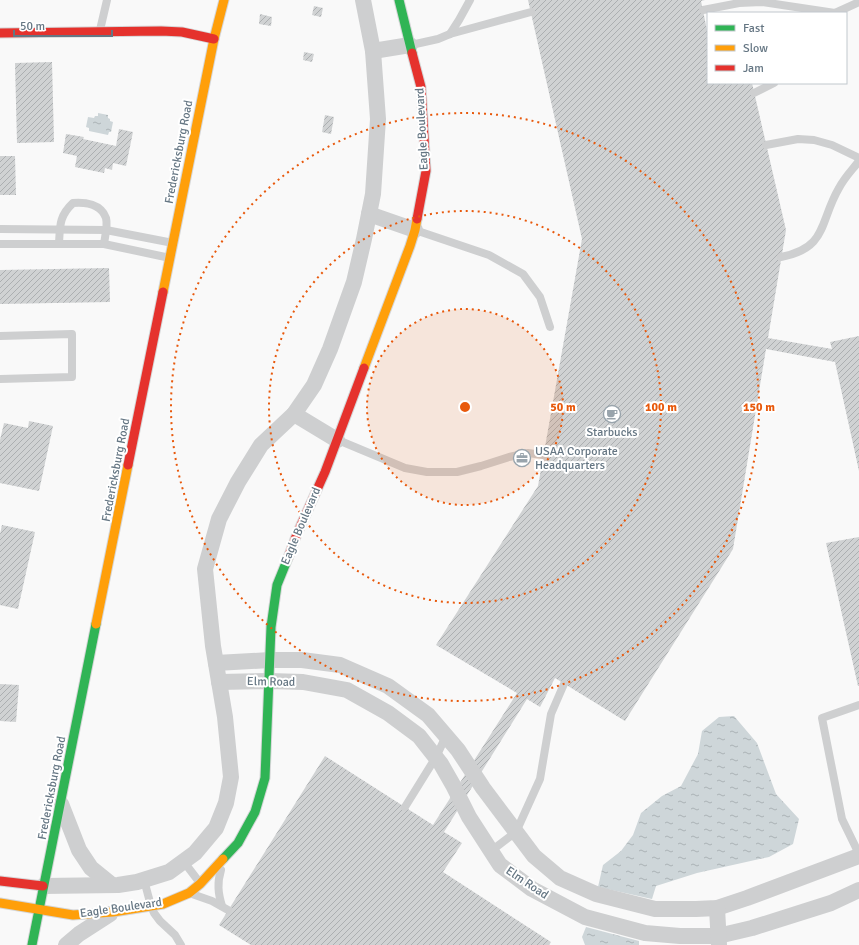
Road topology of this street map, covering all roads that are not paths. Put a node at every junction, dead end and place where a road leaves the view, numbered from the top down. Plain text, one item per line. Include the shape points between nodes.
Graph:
1 (107, 0) edge
2 (224, 0) edge
3 (363, 0) edge
4 (399, 0) edge
5 (470, 0) edge
6 (859, 2) edge
7 (703, 10) dead end
8 (531, 12) dead end
9 (828, 12) edge
10 (837, 12) edge
11 (0, 32) edge
12 (100, 32) junction
13 (450, 34) junction
14 (214, 39) junction
15 (410, 45) junction
16 (373, 51) junction
17 (772, 84) edge
18 (754, 93) dead end
19 (766, 145) dead end
20 (859, 160) edge
21 (369, 214) junction
22 (0, 229) edge
23 (60, 230) junction
24 (106, 230) junction
25 (415, 230) junction
26 (173, 243) junction
27 (0, 244) edge
28 (59, 244) junction
29 (104, 244) junction
30 (781, 257) dead end
31 (170, 258) junction
32 (550, 327) dead end
33 (0, 336) edge
34 (0, 379) edge
35 (294, 414) junction
36 (337, 440) junction
37 (543, 455) dead end
38 (270, 660) junction
39 (216, 663) junction
40 (269, 681) junction
41 (219, 682) junction
42 (564, 684) dead end
43 (859, 705) edge
44 (446, 736) junction
45 (436, 757) junction
46 (61, 804) junction
47 (405, 807) dead end
48 (516, 832) junction
49 (491, 851) junction
50 (859, 855) edge
51 (225, 857) junction
52 (184, 862) junction
53 (144, 880) junction
54 (0, 881) edge
55 (200, 884) junction
56 (112, 885) junction
57 (43, 886) junction
58 (859, 890) edge
59 (189, 893) junction
60 (0, 904) edge
61 (151, 906) junction
62 (717, 908) junction
63 (39, 909) junction
64 (113, 912) junction
65 (719, 941) edge
66 (32, 945) edge
67 (66, 945) edge
68 (181, 945) edge

1 - 12 lane
2 - 14 street, Fredericksburg Road
3 - 16 street, Eagle Boulevard
4 - 15 street, Eagle Boulevard
5 - 13 lane
6 - 10 lane
7 - 9 lane via 739,3 762,2
8 - 13 lane
11 - 12 street
12 - 14 street via 182,32
13 - 15 lane
14 - 26 street, Fredericksburg Road
15 - 16 street
15 - 25 street, Eagle Boulevard via 421,88 426,171
16 - 21 street, Eagle Boulevard via 378,119 373,194
17 - 18 lane
19 - 20 lane via 798,139 814,140 832,145
20 - 30 lane via 838,188 819,235 812,244 801,252
21 - 25 street
21 - 35 street, Eagle Boulevard via 354,282 330,349 314,385
22 - 23 lane
23 - 24 lane
23 - 24 lane via 66,209 73,203 83,202 100,210 106,218
23 - 28 lane
24 - 26 lane
24 - 29 lane
25 - 32 lane via 489,255 523,274 540,297
25 - 36 street, Eagle Boulevard
26 - 31 street, Fredericksburg Road
27 - 28 lane
28 - 29 lane
29 - 31 lane
31 - 46 street, Fredericksburg Road
33 - 34 lane via 72,334 72,377
35 - 36 street
35 - 39 street, Eagle Boulevard via 261,445 219,519 205,570
36 - 37 lane via 405,468 427,472 457,472 528,453
36 - 38 street, Eagle Boulevard via 277,585 271,627
38 - 39 street, Elm Road
38 - 40 street, Eagle Boulevard
38 - 44 street, Elm Road via 302,660 340,665 388,686 428,715
39 - 41 street, Eagle Boulevard
40 - 41 street, Elm Road
40 - 45 street, Elm Road via 303,682 347,690 388,713 420,736
40 - 51 street, Eagle Boulevard via 265,778 255,812 238,842
41 - 52 street, Eagle Boulevard via 226,717 231,777 226,803 216,828
42 - 48 lane via 551,714 540,779
43 - 50 lane via 822,718 842,819
44 - 45 lane
44 - 48 street, Elm Road
45 - 47 lane
45 - 49 street, Elm Road
46 - 56 street, Eagle Boulevard via 79,850 92,868
46 - 57 street, Fredericksburg Road
48 - 49 lane
48 - 62 street, Elm Road via 534,856 560,878 596,894 655,909
49 - 65 street, Elm Road via 500,865 532,889 585,917 644,933
50 - 62 street, Elm Road
51 - 55 street, Eagle Boulevard
51 - 59 lane via 218,883 225,908
52 - 53 street, Eagle Boulevard via 169,872
52 - 55 lane
53 - 56 street, Eagle Boulevard
53 - 61 lane
54 - 57 street
55 - 59 street, Eagle Boulevard
56 - 57 street, Eagle Boulevard
57 - 63 street, Fredericksburg Road
58 - 65 street, Elm Road via 831,903
59 - 61 street, Eagle Boulevard
60 - 63 street, Eagle Boulevard
61 - 64 street, Eagle Boulevard
61 - 68 lane via 160,921 175,935
62 - 65 street
63 - 64 street, Eagle Boulevard via 73,915
63 - 66 street, Fredericksburg Road
64 - 67 street

